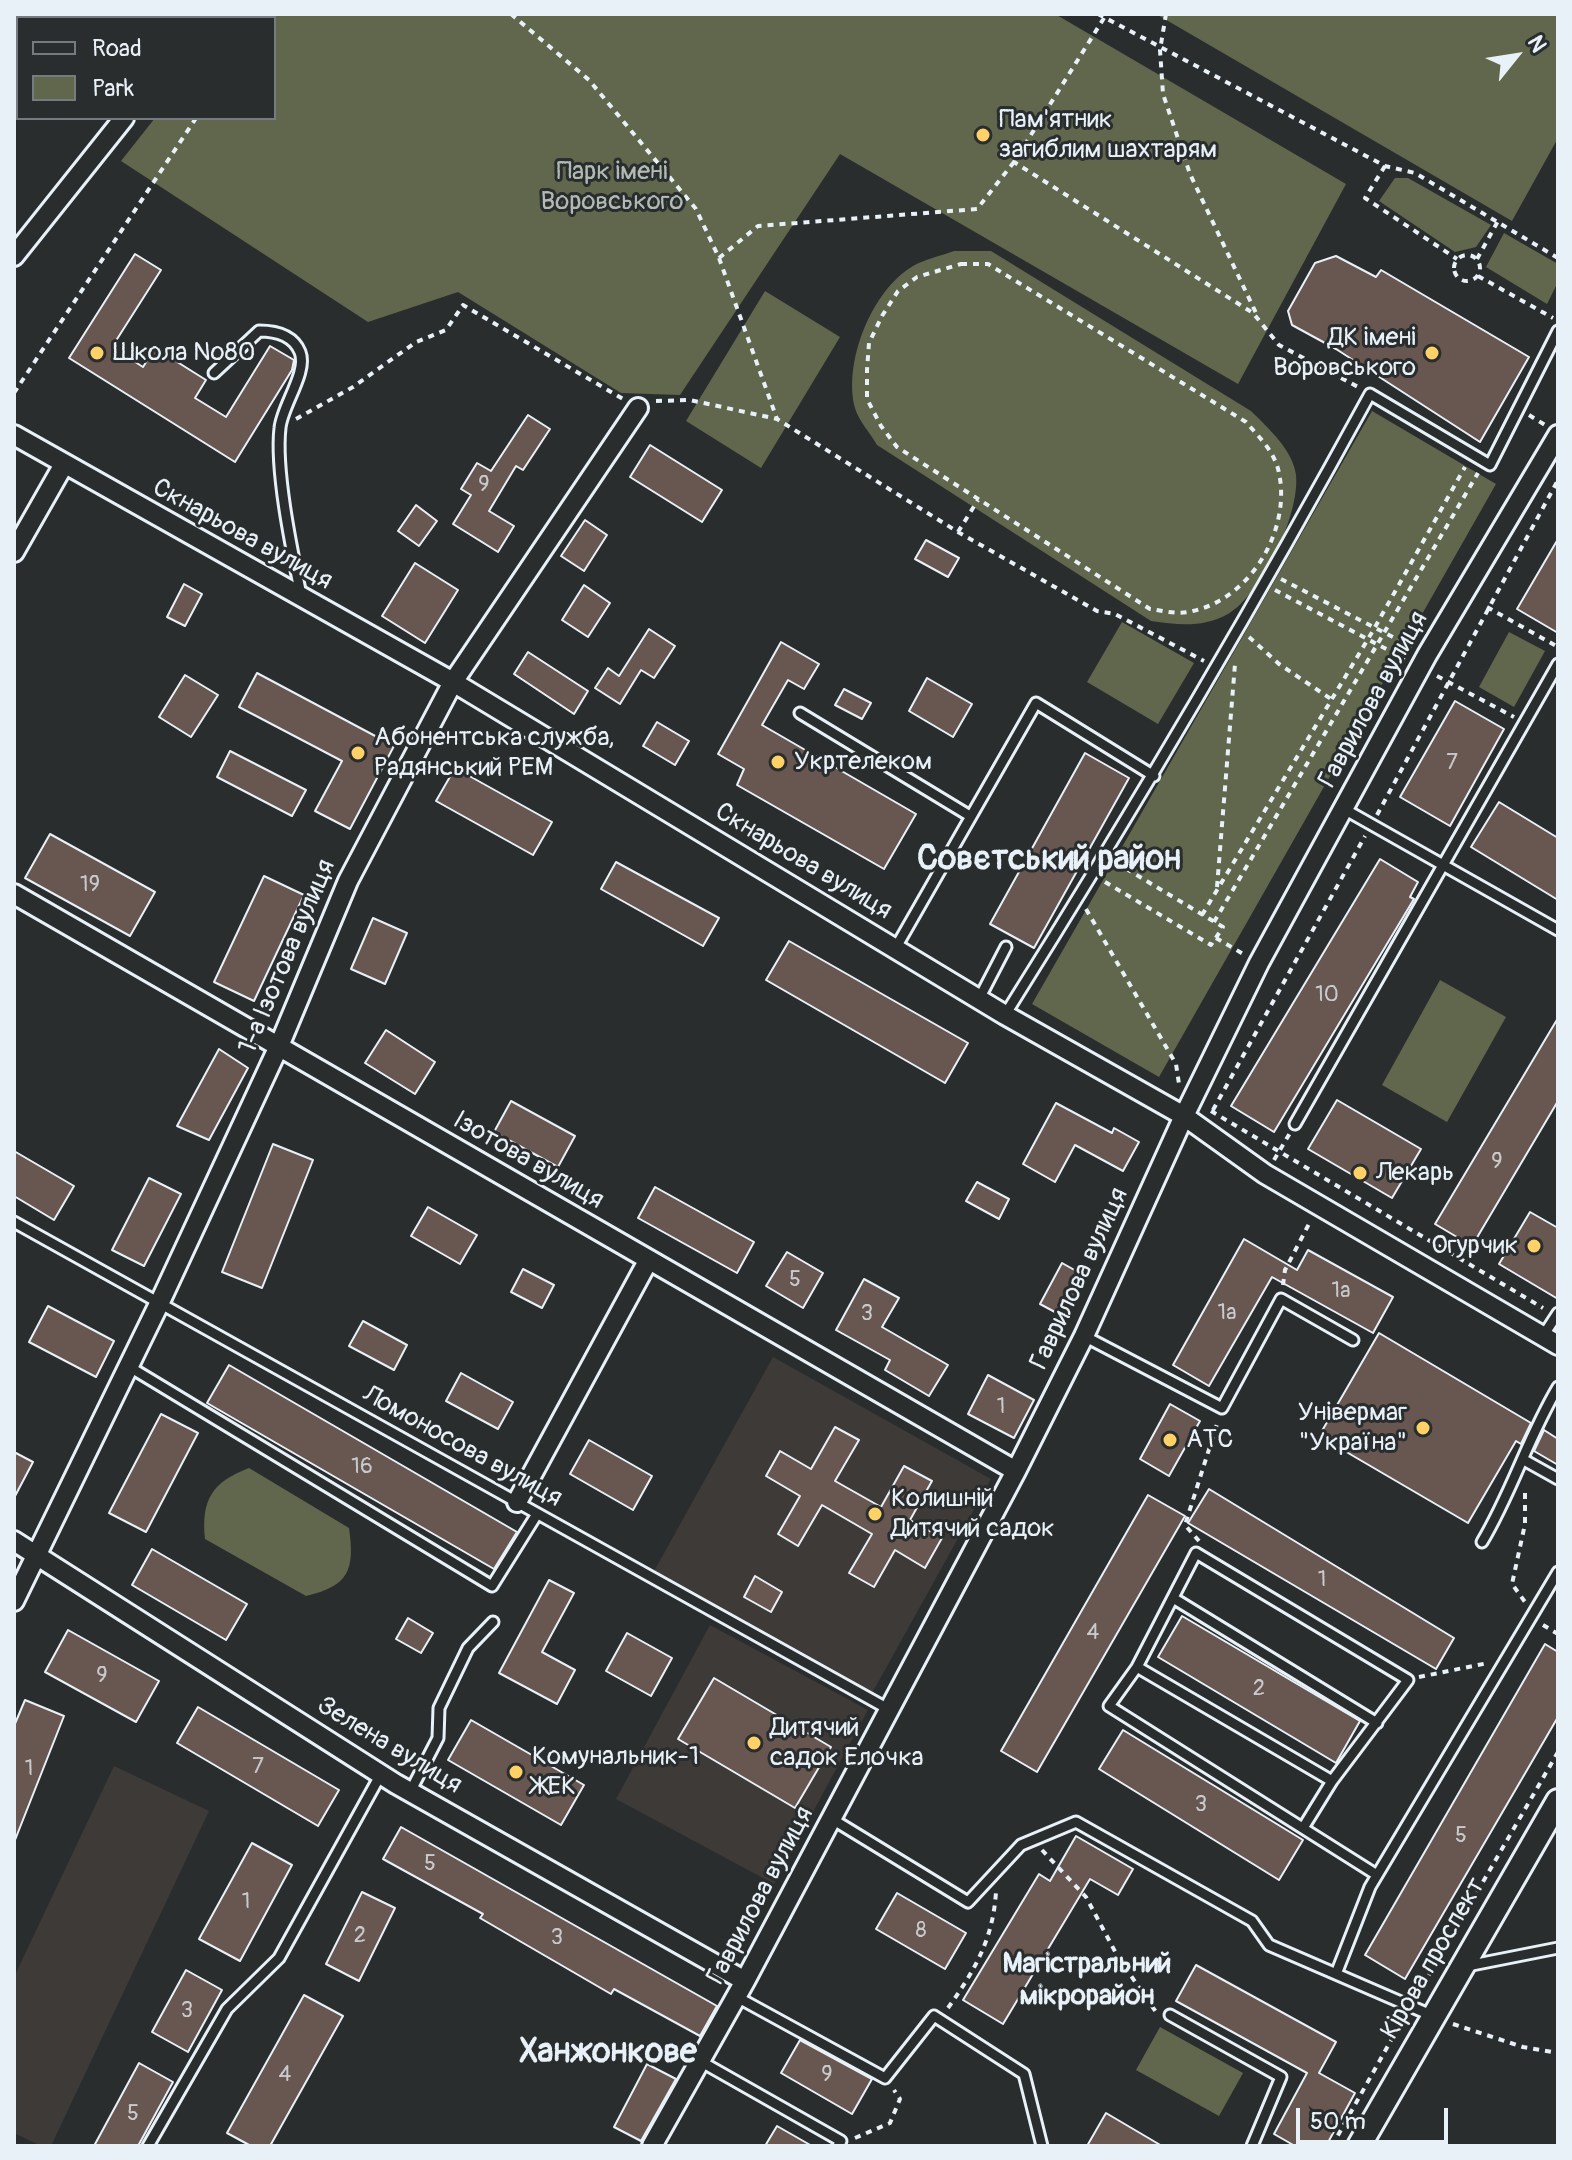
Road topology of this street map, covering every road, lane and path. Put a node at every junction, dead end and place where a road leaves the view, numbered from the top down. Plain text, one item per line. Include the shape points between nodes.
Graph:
1 (511, 14) edge
2 (1098, 14) edge
3 (1166, 14) edge
4 (1104, 18) junction
5 (1160, 50) junction
6 (122, 120) edge
7 (195, 120) edge
8 (1014, 162) junction
9 (1385, 166) junction
10 (1498, 221) junction
11 (14, 256) edge
12 (719, 258) junction
13 (1558, 258) edge
14 (1457, 259) junction
15 (1477, 259) junction
16 (1478, 276) junction
17 (1558, 321) edge
18 (1260, 322) junction
19 (1558, 331) edge
20 (214, 373) dead end
21 (14, 393) edge
22 (1370, 394) junction
23 (638, 408) junction
24 (1520, 410) junction
25 (777, 419) junction
26 (280, 428) junction
27 (1558, 434) edge
28 (14, 435) edge
29 (1472, 454) junction
30 (1485, 462) junction
31 (63, 466) junction
32 (1558, 480) edge
33 (978, 499) junction
34 (958, 532) junction
35 (14, 552) edge
36 (1272, 574) junction
37 (1266, 585) junction
38 (1463, 593) junction
39 (301, 598) junction
40 (1487, 607) junction
41 (1238, 627) junction
42 (1374, 629) junction
43 (1386, 634) junction
44 (1367, 641) junction
45 (1378, 646) junction
46 (1558, 647) edge
47 (1424, 661) junction
48 (1558, 664) edge
49 (1214, 666) junction
50 (1554, 678) edge
51 (453, 682) junction
52 (1448, 682) junction
53 (1332, 699) junction
54 (800, 713) dead end
55 (1523, 722) junction
56 (1154, 776) junction
57 (1344, 809) junction
58 (970, 816) junction
59 (1372, 824) junction
60 (1104, 855) junction
61 (1442, 863) junction
62 (1092, 874) junction
63 (1217, 889) junction
64 (14, 894) edge
65 (1079, 896) junction
66 (1202, 915) junction
67 (1214, 922) junction
68 (1558, 930) edge
69 (1216, 938) junction
70 (1006, 947) dead end
71 (895, 949) junction
72 (1237, 951) dead end
73 (979, 999) junction
74 (1005, 1015) junction
75 (279, 1046) junction
76 (1213, 1110) dead end
77 (1184, 1116) junction
78 (1295, 1124) joint
79 (1252, 1135) dead end
80 (1279, 1151) junction
81 (1265, 1174) junction
82 (1318, 1206) junction
83 (14, 1222) edge
84 (648, 1261) junction
85 (1281, 1299) junction
86 (159, 1304) junction
87 (1557, 1314) edge
88 (1084, 1336) junction
89 (1353, 1340) dead end
90 (1550, 1341) edge
91 (128, 1366) junction
92 (1558, 1387) edge
93 (1222, 1408) junction
94 (1524, 1460) junction
95 (1016, 1471) junction
96 (1558, 1479) edge
97 (517, 1502) junction
98 (537, 1514) junction
99 (14, 1541) edge
100 (1482, 1542) dead end
101 (1201, 1543) dead end
102 (35, 1554) junction
103 (1558, 1572) edge
104 (1173, 1598) junction
105 (14, 1601) edge
106 (1533, 1613) junction
107 (493, 1622) dead end
108 (1558, 1634) edge
109 (1506, 1659) junction
110 (1137, 1667) junction
111 (1408, 1680) junction
112 (890, 1710) junction
113 (1377, 1723) junction
114 (1558, 1752) edge
115 (381, 1774) junction
116 (1332, 1781) junction
117 (410, 1792) junction
118 (1558, 1801) edge
119 (832, 1819) junction
120 (1303, 1828) junction
121 (1032, 1840) junction
122 (997, 1871) junction
123 (1377, 1875) junction
124 (1558, 1948) edge
125 (1461, 1967) junction
126 (1336, 1974) junction
127 (741, 1989) junction
128 (1411, 2006) junction
129 (1170, 2015) joint
130 (1433, 2016) junction
131 (940, 2019) junction
132 (1558, 2053) edge
133 (700, 2061) junction
134 (885, 2078) junction
135 (148, 2146) edge
136 (652, 2146) edge
137 (838, 2146) edge
138 (1042, 2146) edge
139 (1252, 2146) edge
140 (1332, 2146) edge
141 (1359, 2146) edge

1 - 12 path via 589,80 696,209
2 - 4 path
3 - 5 path
4 - 5 path
4 - 8 path
5 - 9 path
5 - 18 path via 1163,94 1190,174
6 - 11 street
7 - 21 path
8 - 12 path via 977,209 758,226
8 - 18 path
9 - 10 path via 1415,173
9 - 14 path via 1365,198
10 - 13 path
10 - 15 path
12 - 25 path
14 - 15 path
14 - 16 path via 1453,267 1459,279 1467,282
15 - 16 path
16 - 17 path
18 - 22 path via 1279,345
19 - 24 lane
20 - 26 lane via 259,331 275,331 292,340 303,367
22 - 29 lane
22 - 36 lane
23 - 25 path via 653,401 690,400
23 - 26 path via 463,305 446,330 416,342 353,387
23 - 51 street, 1-а Ізотова вулиця
24 - 27 path
24 - 30 lane via 1490,465
25 - 34 path
26 - 39 lane
27 - 38 street, Гаврилова вулиця
28 - 31 street, Скнарьова вулиця
29 - 30 lane
29 - 42 path
30 - 43 path
31 - 35 street
31 - 39 street, Скнарьова вулиця
32 - 40 path
33 - 33 path via 897,447 867,399 869,343 898,291 917,277 961,264 988,264 1246,422 1270,450 1282,498 1264,554 1235,593 1190,612 1170,613 1150,609
33 - 34 path
34 - 49 path via 1097,611 1115,614
36 - 37 lane
36 - 42 path
37 - 41 lane
37 - 44 path
38 - 40 path
38 - 47 street, Гаврилова вулиця
39 - 51 street, Скнарьова вулиця
40 - 46 path
40 - 52 path
41 - 49 lane
41 - 53 path via 1279,664
41 - 63 path
42 - 43 path
42 - 44 path
43 - 45 path
43 - 47 path
44 - 45 path
44 - 53 path
45 - 47 path
45 - 67 path
47 - 52 path
47 - 57 street, Гаврилова вулиця
48 - 50 lane
49 - 56 lane
50 - 55 lane
51 - 71 street, Скнарьова вулиця
51 - 75 street, 1-а Ізотова вулиця via 348,881
52 - 55 path
52 - 59 path
53 - 63 path
54 - 58 lane
55 - 61 lane
56 - 58 lane via 1036,703
56 - 60 lane
57 - 59 lane
57 - 77 street, Гаврилова вулиця via 1259,963
58 - 71 lane
59 - 61 lane
59 - 76 path
60 - 62 lane
60 - 66 path
61 - 68 lane
61 - 78 lane
62 - 65 lane
62 - 69 path via 1211,945
63 - 66 path
64 - 75 street, Ізотова вулиця
65 - 74 lane
65 - 77 path via 1176,1064
66 - 67 path
67 - 69 path via 1223,927
69 - 72 path
70 - 73 lane
71 - 73 street, Скнарьова вулиця
73 - 74 street, Скнарьова вулиця
74 - 77 street, Скнарьова вулиця
75 - 84 street, Ізотова вулиця
75 - 86 street, 1-а Ізотова вулиця
77 - 81 street, Скнарьова вулиця
77 - 88 street, Гаврилова вулиця
78 - 80 path
79 - 80 path
80 - 81 path
80 - 87 path
81 - 82 street, Скнарьова вулиця
82 - 85 path via 1285,1270
82 - 90 street, Скнарьова вулиця
83 - 86 lane, Ломоносова вулиця
84 - 95 street, Ізотова вулиця
84 - 97 street
85 - 89 lane
85 - 93 lane
86 - 91 street, 1-а Ізотова вулиця
86 - 97 lane, Ломоносова вулиця
87 - 90 lane
88 - 93 lane
88 - 95 street, Гаврилова вулиця
91 - 98 lane via 492,1586
91 - 102 street, 1-а Ізотова вулиця
92 - 94 lane via 1536,1424
93 - 101 path via 1185,1525
94 - 96 lane
94 - 100 lane
94 - 106 path via 1525,1524 1512,1584
95 - 112 street, Гаврилова вулиця
97 - 98 lane, Ломоносова вулиця
98 - 112 lane, Ломоносова вулиця
99 - 102 street, Зелена вулиця
102 - 105 street, 1-а Ізотова вулиця
102 - 115 street, Зелена вулиця
103 - 106 lane
104 - 110 lane
104 - 111 lane via 1196,1553
104 - 113 lane
106 - 108 path
106 - 109 lane
107 - 117 lane via 468,1648 439,1708 438,1738
109 - 111 path
109 - 123 lane
110 - 116 lane
110 - 120 lane via 1109,1706
111 - 113 lane
112 - 119 street, Гаврилова вулиця
113 - 116 lane
114 - 128 path
115 - 117 street, Зелена вулиця
115 - 135 lane via 279,1958 227,2009
116 - 120 lane
117 - 127 street, Зелена вулиця
118 - 125 street, Кірова проспект
119 - 122 lane via 968,1902
119 - 127 street, Гаврилова вулиця
120 - 123 lane
121 - 122 lane
121 - 126 lane via 1076,1822 1252,1921 1269,1945
121 - 129 path via 1086,1897 1154,2011
122 - 131 path via 994,1924 973,1973
123 - 126 lane
124 - 125 lane
125 - 130 street, Кірова проспект
126 - 128 lane
127 - 133 street, Гаврилова вулиця
127 - 134 lane
128 - 130 lane
128 - 140 path
129 - 139 lane via 1281,2077
130 - 132 path via 1523,2047
130 - 141 street, Кірова проспект
131 - 134 lane via 934,2016
131 - 138 lane via 1024,2074
133 - 136 street, Гаврилова вулиця
133 - 137 lane via 841,2141
134 - 137 path via 900,2099 890,2123

